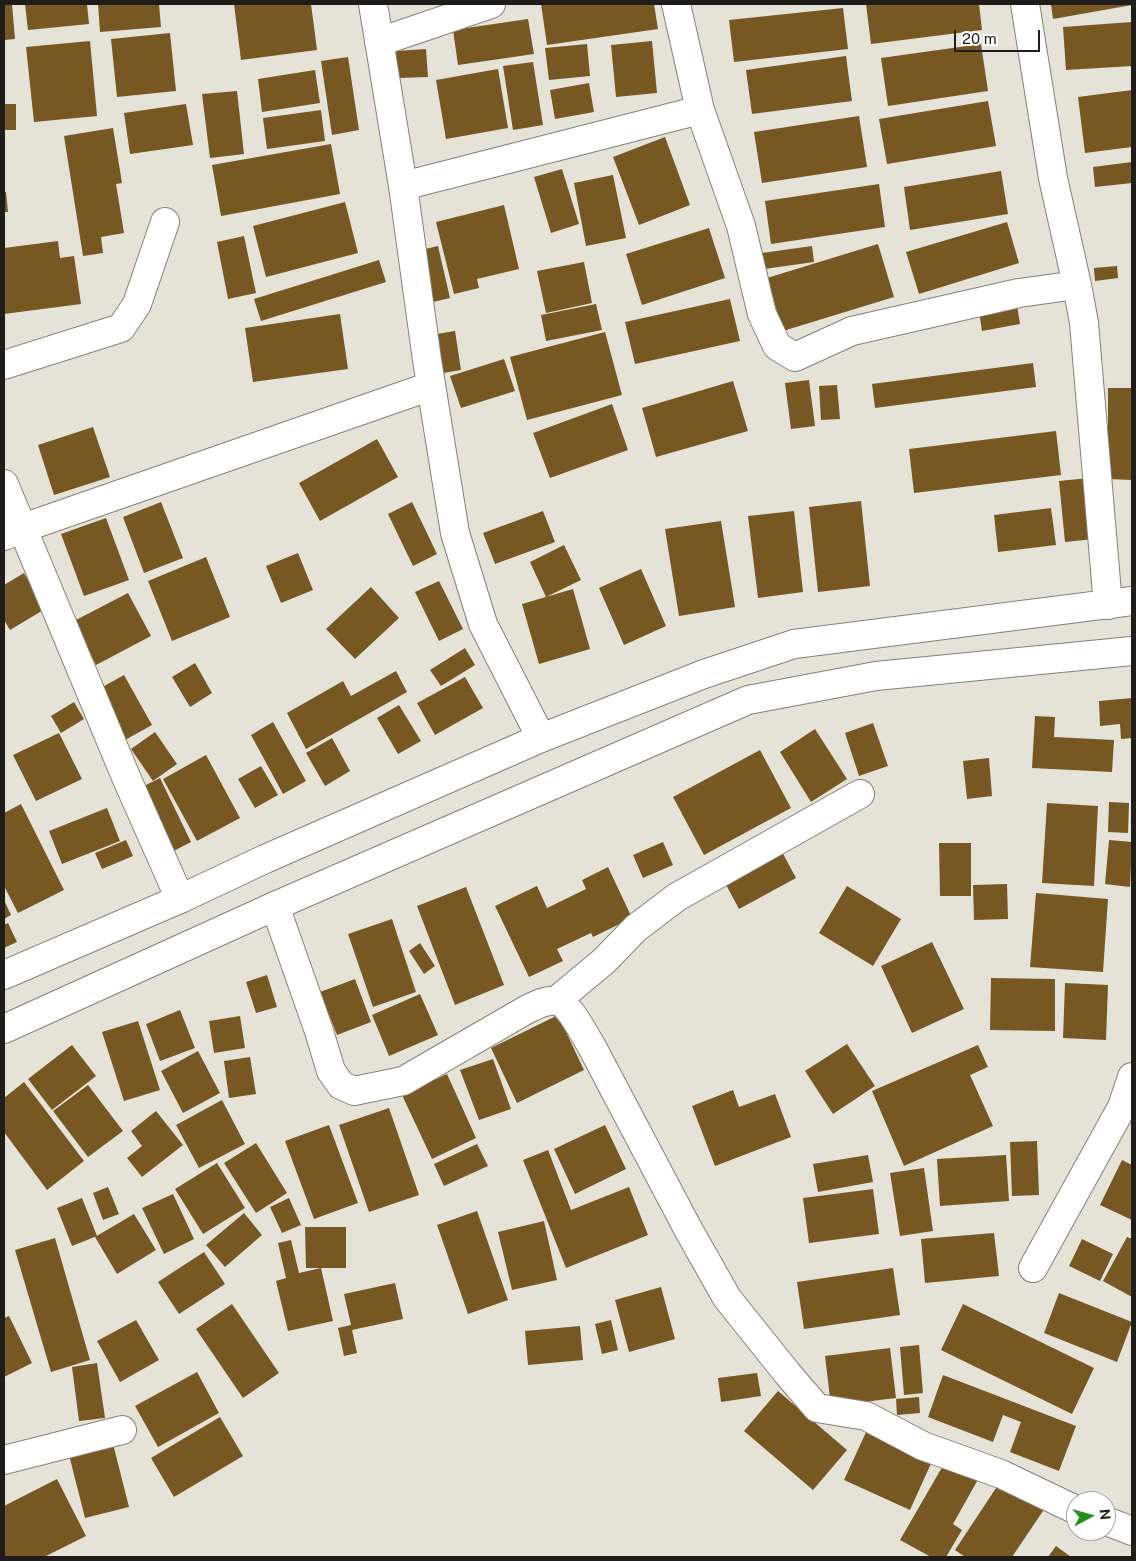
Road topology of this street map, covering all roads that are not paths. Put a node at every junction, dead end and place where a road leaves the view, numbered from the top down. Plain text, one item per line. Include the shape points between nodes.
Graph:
1 (373, 4) edge
2 (491, 4) edge
3 (676, 4) edge
4 (1026, 4) edge
5 (379, 42) junction
6 (700, 110) junction
7 (403, 186) junction
8 (165, 222) dead end
9 (1077, 285) junction
10 (4, 365) edge
11 (431, 386) junction
12 (4, 484) edge
13 (13, 532) edge
14 (1120, 603) edge
15 (1132, 651) edge
16 (541, 738) junction
17 (860, 794) dead end
18 (180, 899) junction
19 (275, 906) junction
20 (4, 975) edge
21 (556, 1001) junction
22 (4, 1029) edge
23 (1132, 1077) edge
24 (1033, 1268) dead end
25 (122, 1430) dead end
26 (4, 1460) edge
27 (1066, 1505) edge
28 (1116, 1525) edge
29 (1132, 1531) edge

1 - 5 street
2 - 5 street
3 - 6 street
4 - 9 street via 1053,178
5 - 7 street
6 - 7 street
6 - 9 street via 741,226 762,314 777,346 795,357 852,330 1019,294
7 - 11 street
8 - 10 street via 137,304 121,328
9 - 14 street
11 - 13 street
11 - 16 street via 457,542 483,624
12 - 13 street
13 - 18 street
14 - 16 street via 794,644 704,674
15 - 19 street via 876,676 748,700
16 - 18 street
17 - 21 street via 677,897 636,928
18 - 20 street
19 - 21 street via 331,1071 341,1085 354,1091 404,1081 526,1010
19 - 22 street
21 - 27 street via 564,1005 579,1025 727,1298 817,1408 866,1416 923,1446 1001,1474
23 - 24 street via 1122,1107
25 - 26 street
28 - 29 street

